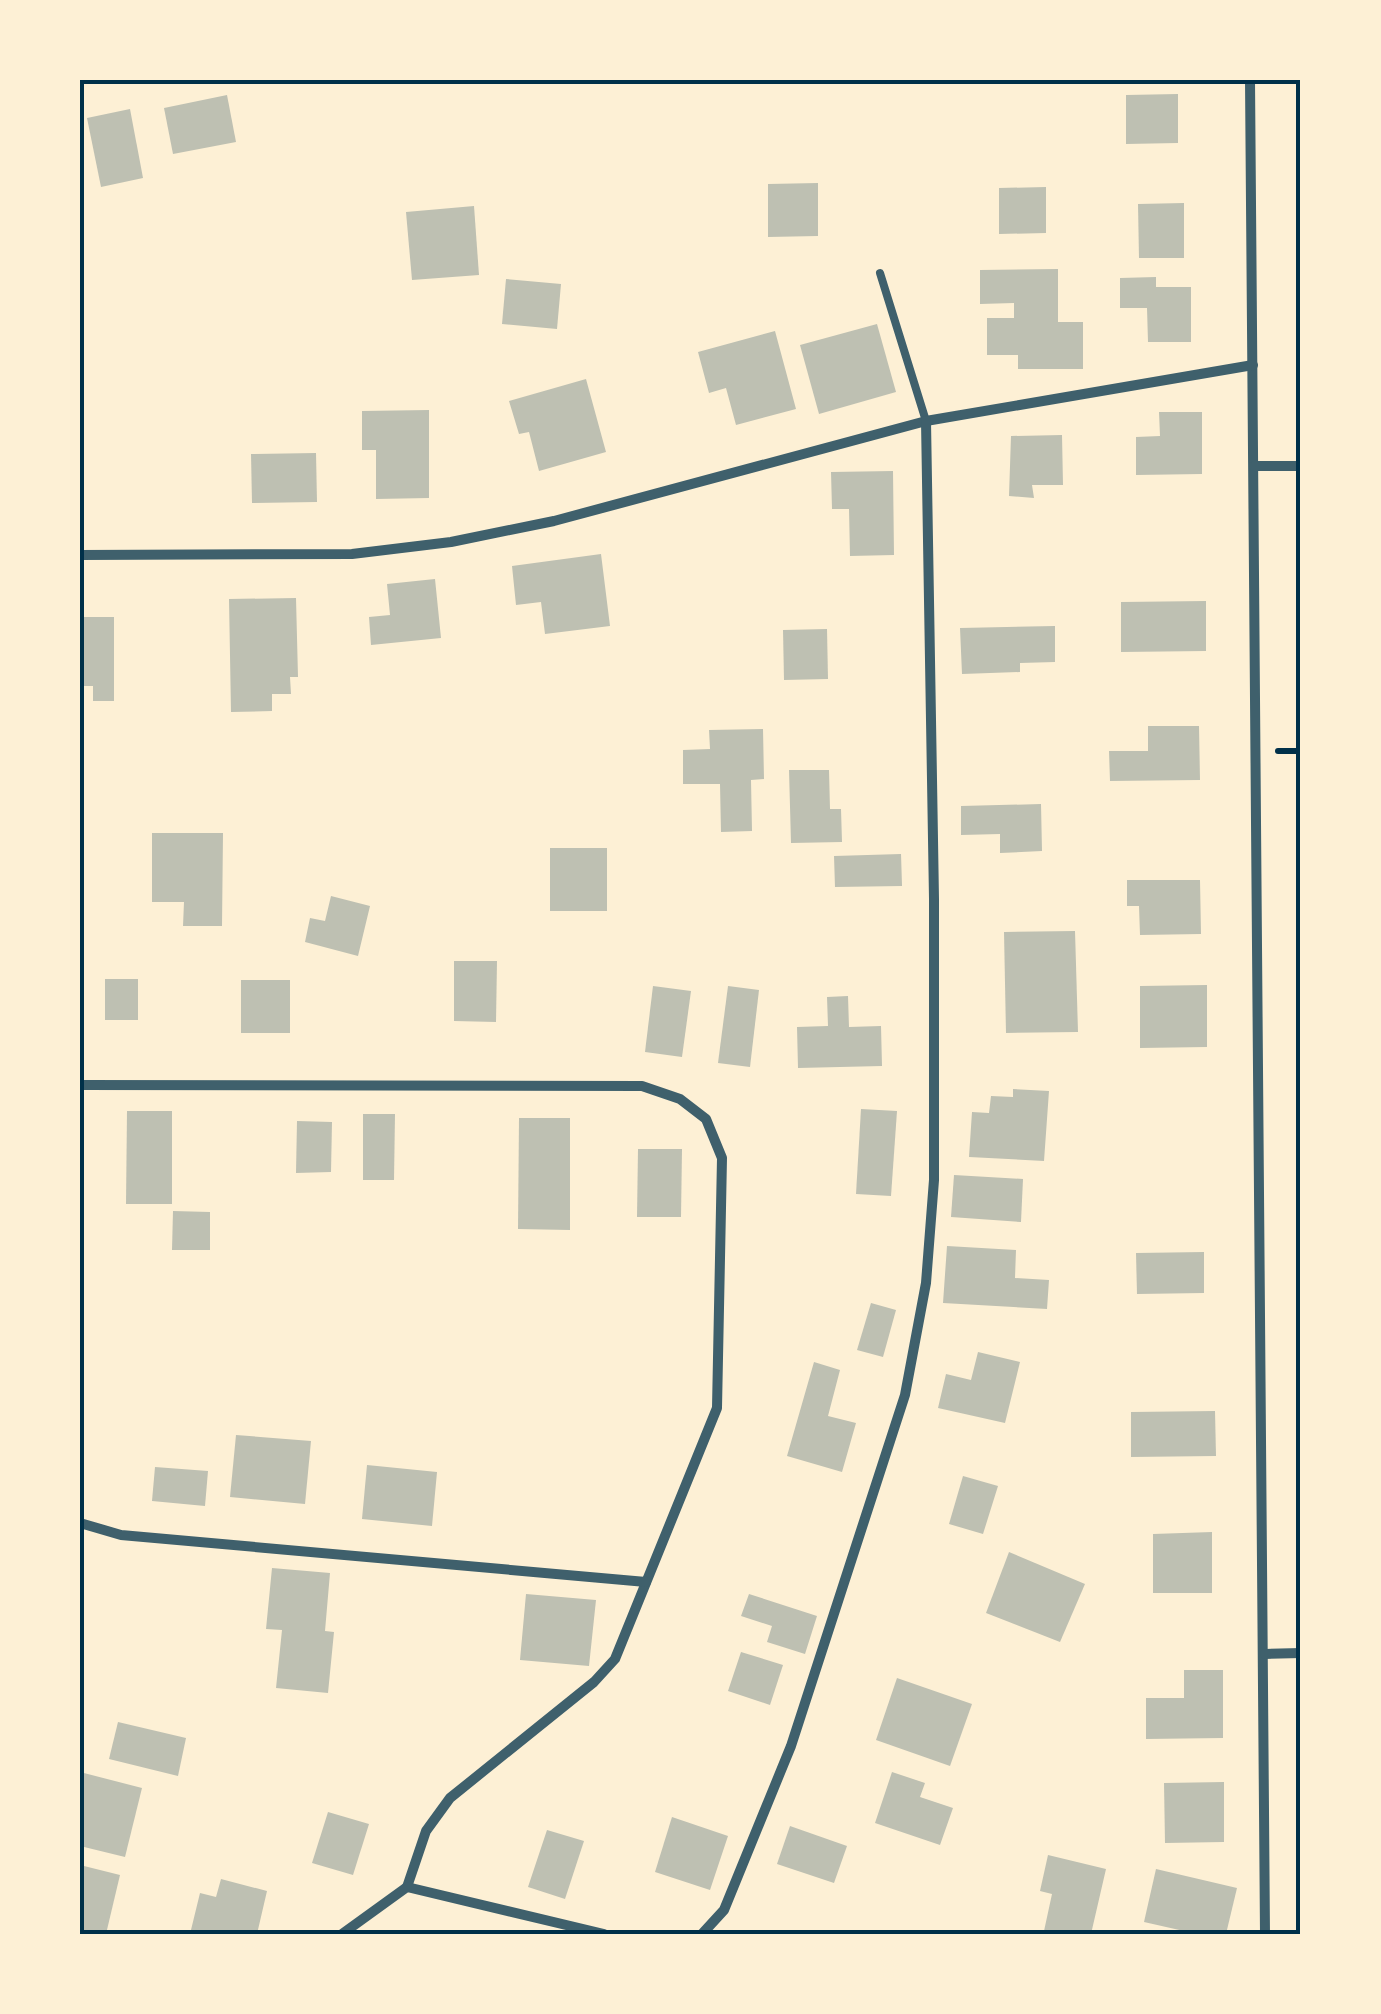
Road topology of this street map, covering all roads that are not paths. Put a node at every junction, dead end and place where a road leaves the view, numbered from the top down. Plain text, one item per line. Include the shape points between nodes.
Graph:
1 (1250, 80) edge
2 (880, 273) dead end
3 (1253, 365) junction
4 (926, 421) junction
5 (1254, 466) junction
6 (1301, 466) edge
7 (80, 555) edge
8 (80, 1085) edge
9 (80, 1523) edge
10 (646, 1582) junction
11 (1301, 1653) edge
12 (1265, 1654) junction
13 (406, 1887) junction
14 (342, 1934) edge
15 (604, 1934) edge
16 (702, 1934) edge
17 (1265, 1934) edge

1 - 3 street
2 - 4 lane
3 - 4 street
3 - 5 street
4 - 7 street via 554,521 451,542 352,554
4 - 16 street via 934,1180 926,1283 906,1396 791,1746 724,1910
5 - 6 street
5 - 12 street
8 - 10 street via 642,1086 680,1099 706,1119 722,1158 718,1408
9 - 10 street via 121,1535
10 - 13 street via 615,1660 450,1798 426,1830
11 - 12 street
12 - 17 street
13 - 14 street
13 - 15 street

